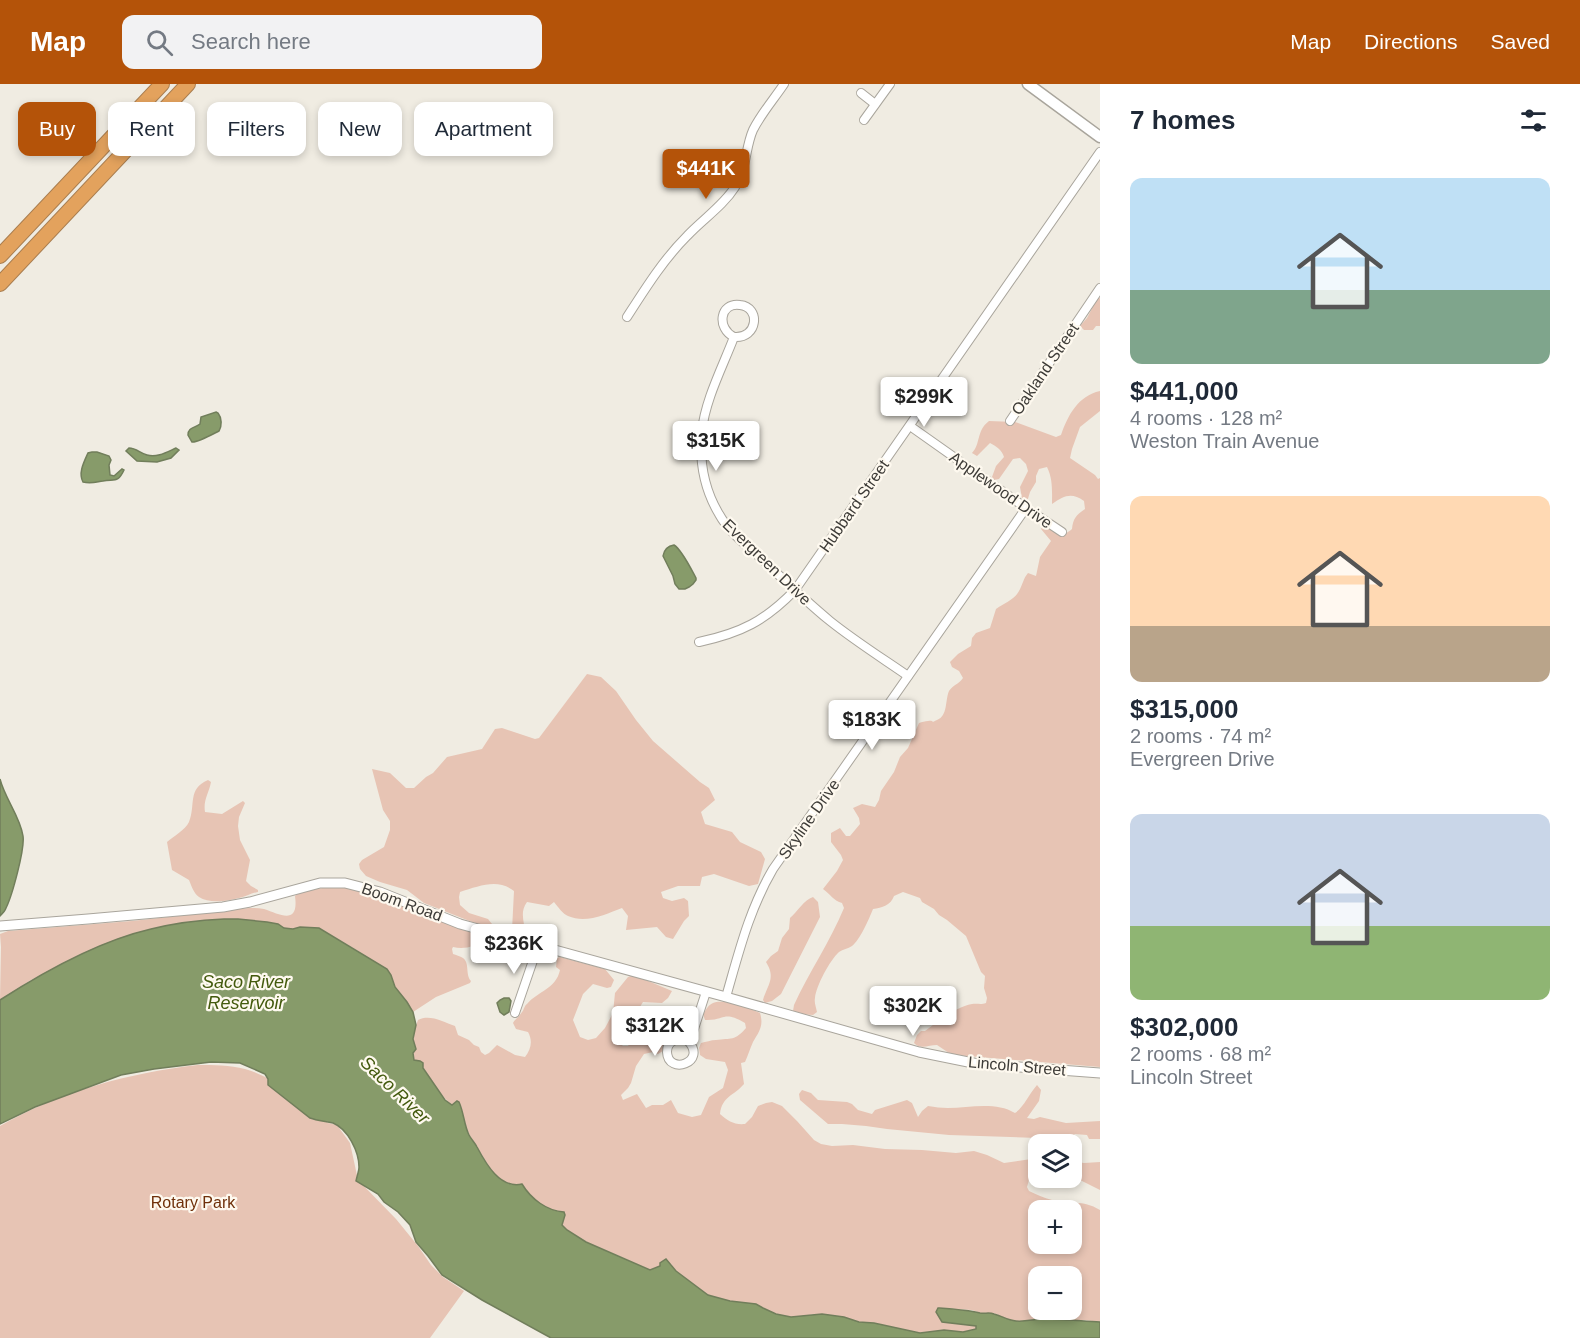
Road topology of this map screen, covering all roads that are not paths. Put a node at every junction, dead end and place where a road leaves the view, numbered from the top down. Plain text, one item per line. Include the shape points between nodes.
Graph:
1 (162, 84) edge
2 (188, 84) edge
3 (784, 84) edge
4 (890, 84) edge
5 (1028, 84) edge
6 (861, 93) dead end
7 (875, 105) junction
8 (864, 120) dead end
9 (1100, 137) edge
10 (1100, 152) edge
11 (0, 256) edge
12 (0, 284) edge
13 (1100, 288) edge
14 (627, 317) dead end
15 (734, 336) junction
16 (1010, 421) dead end
17 (910, 426) junction
18 (1026, 508) junction
19 (1062, 532) dead end
20 (795, 590) junction
21 (699, 642) dead end
22 (909, 676) junction
23 (0, 926) edge
24 (538, 946) junction
25 (706, 992) junction
26 (726, 997) junction
27 (515, 1013) dead end
28 (688, 1041) dead end
29 (1100, 1073) edge

1 - 11 highway
2 - 12 highway
3 - 14 street via 753,130 744,170 735,187 670,254
4 - 7 street
5 - 9 main road
6 - 7 street
7 - 8 street
10 - 17 street, Hubbard Street
13 - 16 street, Oakland Street
15 - 15 street via 747,335 754,324 751,311 743,305 730,307 722,318 724,328
15 - 20 street, Evergreen Drive via 703,422 704,478 726,523
17 - 18 street, Applewood Drive
17 - 20 street, Hubbard Street
18 - 19 street, Applewood Drive
18 - 22 street, Skyline Drive
20 - 21 street, Hubbard Street via 772,612 746,628
20 - 22 street, Evergreen Drive via 830,621
22 - 26 street, Skyline Drive via 762,887
23 - 24 street, Boom Road via 223,907 335,882 367,888 460,924
24 - 25 street, Boom Road
24 - 27 street
25 - 26 street, Boom Road
25 - 28 street
26 - 29 street, Lincoln Street via 946,1059

